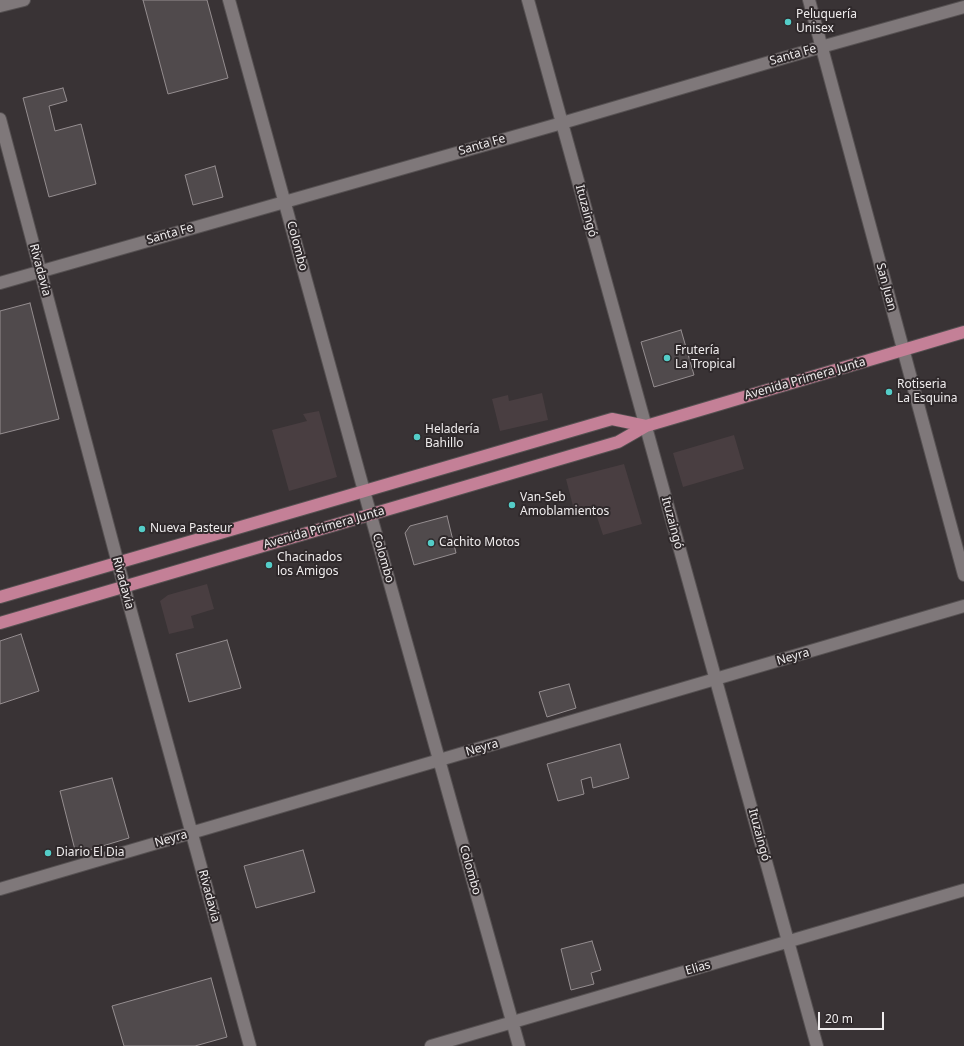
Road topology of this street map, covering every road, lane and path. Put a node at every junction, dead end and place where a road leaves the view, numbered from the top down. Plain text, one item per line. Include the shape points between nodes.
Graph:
1 (24, 0) edge
2 (230, 0) edge
3 (528, 0) edge
4 (809, 0) edge
5 (0, 6) edge
6 (964, 8) edge
7 (821, 47) junction
8 (0, 119) edge
9 (562, 123) junction
10 (285, 202) junction
11 (40, 271) junction
12 (0, 282) edge
13 (964, 332) edge
14 (903, 350) junction
15 (646, 426) junction
16 (364, 491) junction
17 (371, 514) junction
18 (118, 562) junction
19 (964, 575) edge
20 (124, 586) junction
21 (0, 597) edge
22 (964, 606) edge
23 (0, 623) edge
24 (716, 679) junction
25 (439, 760) junction
26 (192, 833) junction
27 (0, 889) edge
28 (964, 890) edge
29 (788, 942) junction
30 (512, 1022) junction
31 (250, 1046) edge
32 (431, 1046) edge
33 (519, 1046) edge
34 (817, 1046) edge

1 - 5 street
2 - 10 street, Colombo
3 - 9 street, Ituzaingó
4 - 7 street, San Juan
6 - 7 street, Santa Fe
7 - 9 street, Santa Fe
7 - 14 street, San Juan
8 - 11 street, Rivadavia
9 - 10 street, Santa Fe
9 - 15 street, Ituzaingó
10 - 11 street, Santa Fe
10 - 16 street, Colombo
11 - 12 street, Santa Fe
11 - 18 street, Rivadavia
13 - 14 main road, Avenida Primera Junta
14 - 15 main road, Avenida Primera Junta
14 - 19 street, San Juan
15 - 16 main road, Avenida Primera Junta via 612,419
15 - 17 main road, Avenida Primera Junta via 618,442
15 - 24 street, Ituzaingó
16 - 17 street, Colombo
16 - 18 main road, Avenida Primera Junta
17 - 20 main road, Avenida Primera Junta
17 - 25 street, Colombo
18 - 20 street, Rivadavia
18 - 21 main road, Avenida Primera Junta
20 - 23 main road, Avenida Primera Junta
20 - 26 street, Rivadavia
22 - 24 street, Neyra
24 - 25 street, Neyra
24 - 29 street, Ituzaingó
25 - 26 street, Neyra
25 - 30 street, Colombo
26 - 27 street, Neyra
26 - 31 street, Rivadavia
28 - 29 street, Elias
29 - 30 street, Elias
29 - 34 street, Ituzaingó
30 - 32 street, Elias
30 - 33 street, Colombo

